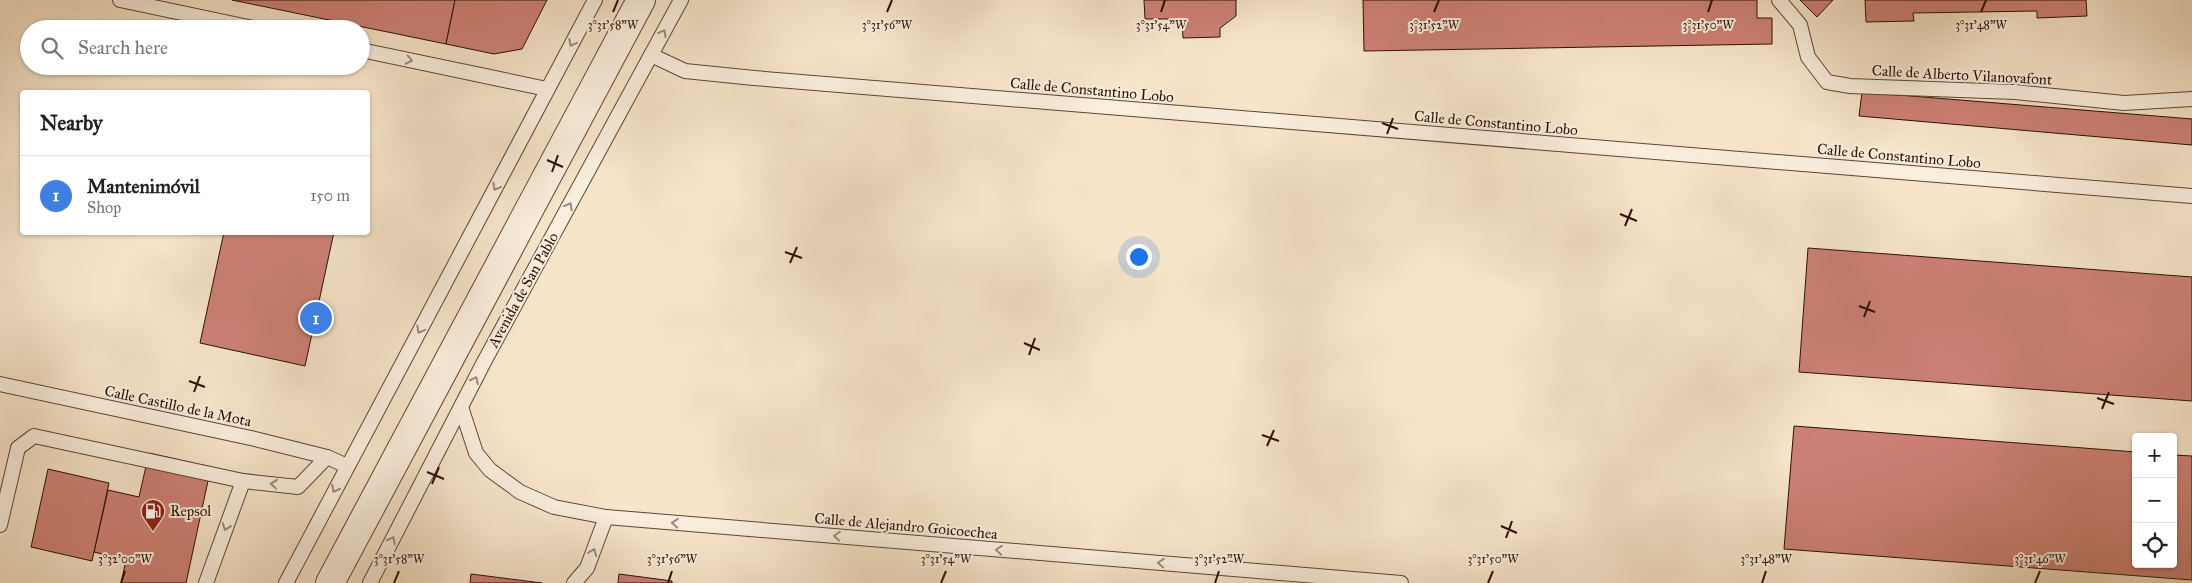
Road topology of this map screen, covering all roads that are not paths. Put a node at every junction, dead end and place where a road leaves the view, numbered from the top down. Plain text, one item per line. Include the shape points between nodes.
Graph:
1 (120, 0) edge
2 (594, 0) edge
3 (640, 0) edge
4 (681, 0) edge
5 (1779, 0) edge
6 (215, 20) edge
7 (370, 52) edge
8 (651, 55) junction
9 (547, 89) junction
10 (2192, 99) edge
11 (2192, 196) edge
12 (0, 384) edge
13 (461, 406) junction
14 (327, 457) junction
15 (347, 466) junction
16 (243, 481) junction
17 (606, 517) junction
18 (0, 525) edge
19 (206, 583) edge
20 (286, 583) edge
21 (330, 583) edge
22 (370, 583) edge
23 (574, 583) edge
24 (1402, 583) edge

1 - 6 lane
2 -> 9 lane
3 - 21 street, Avenida de San Pablo
8 -> 4 lane, Avenida de San Pablo
5 - 10 lane, Calle de Alberto Vilanovafont via 1800,25 1808,58 1827,82 1850,86 2015,92 2124,103
7 -> 9 lane
8 - 11 lane, Calle de Constantino Lobo via 685,71 754,78
13 -> 8 lane, Avenida de San Pablo
9 -> 15 lane
12 - 14 lane, Calle Castillo de la Mota
13 - 17 lane, Calle de Alejandro Goicoechea via 476,453 490,470 520,492 554,507
22 -> 13 lane, Avenida de San Pablo
14 - 15 lane, Calle Castillo de la Mota
14 -> 16 lane via 298,487
15 -> 20 lane
16 - 18 lane via 34,436 18,448
16 -> 19 lane
23 -> 17 lane via 587,568
24 -> 17 lane, Calle de Alejandro Goicoechea

